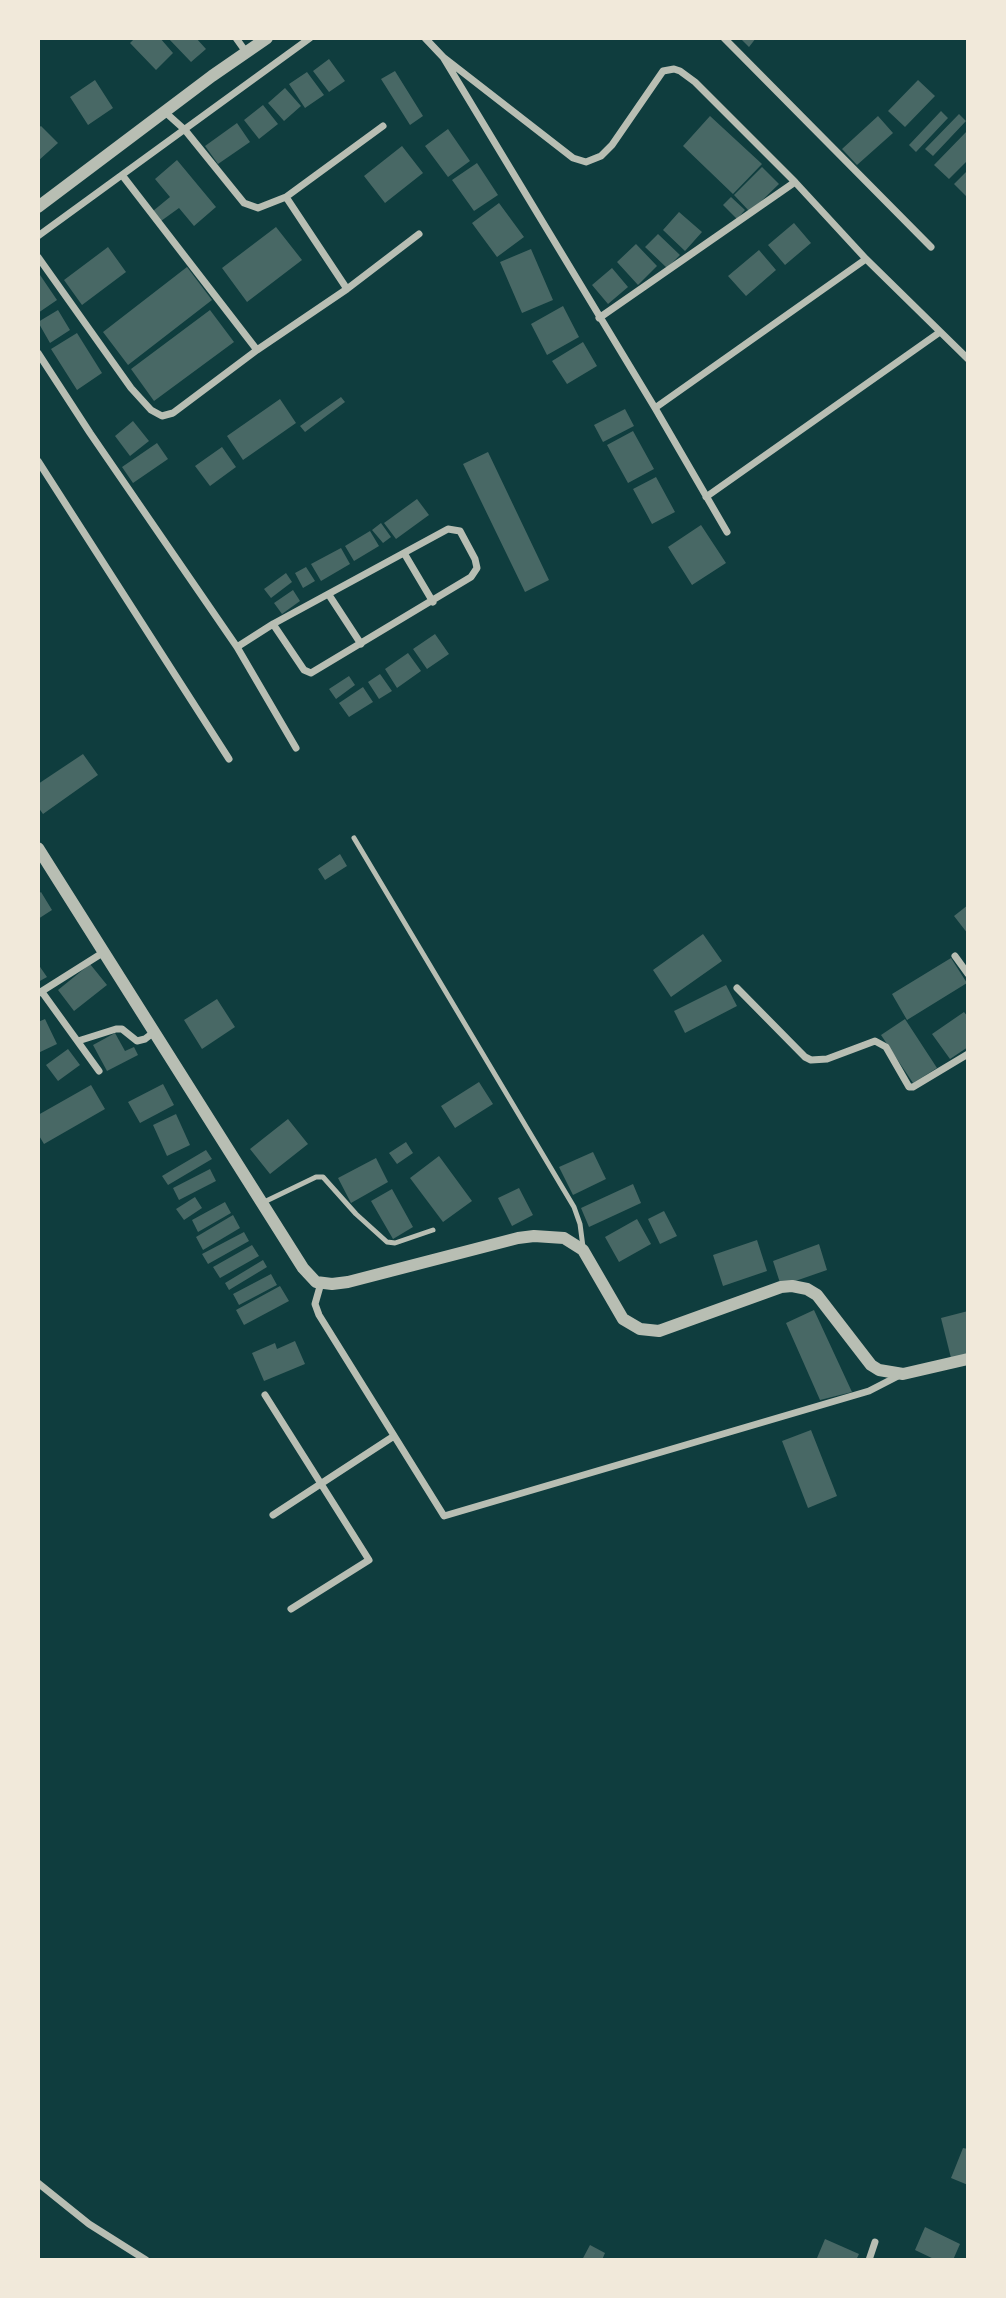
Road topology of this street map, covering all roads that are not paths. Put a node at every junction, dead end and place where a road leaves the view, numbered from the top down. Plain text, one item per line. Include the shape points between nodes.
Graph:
1 (236, 38) edge
2 (267, 38) edge
3 (310, 38) edge
4 (425, 38) edge
5 (724, 38) edge
6 (246, 52) junction
7 (443, 57) junction
8 (165, 112) junction
9 (383, 126) dead end
10 (185, 130) junction
11 (122, 175) junction
12 (795, 182) junction
13 (286, 197) junction
14 (38, 207) edge
15 (419, 234) dead end
16 (38, 236) edge
17 (931, 247) dead end
18 (38, 257) edge
19 (866, 259) junction
20 (346, 289) junction
21 (599, 318) junction
22 (940, 332) junction
23 (257, 350) junction
24 (38, 353) edge
25 (968, 359) edge
26 (655, 408) junction
27 (38, 461) edge
28 (706, 497) junction
29 (727, 532) dead end
30 (404, 553) junction
31 (329, 594) junction
32 (433, 602) junction
33 (273, 624) junction
34 (361, 644) junction
35 (237, 647) junction
36 (296, 748) dead end
37 (229, 759) dead end
38 (354, 838) dead end
39 (40, 852) edge
40 (104, 952) junction
41 (955, 956) dead end
42 (968, 974) edge
43 (737, 988) dead end
44 (40, 993) edge
45 (154, 1032) junction
46 (78, 1041) junction
47 (968, 1054) edge
48 (99, 1071) dead end
49 (262, 1203) junction
50 (433, 1230) dead end
51 (583, 1250) junction
52 (321, 1283) junction
53 (968, 1359) edge
54 (902, 1374) junction
55 (265, 1395) dead end
56 (394, 1436) junction
57 (321, 1484) junction
58 (273, 1515) dead end
59 (291, 1609) dead end
60 (38, 2183) edge
61 (875, 2242) dead end
62 (146, 2259) edge
63 (869, 2259) edge

1 - 6 street
2 - 6 street
3 - 10 street
4 - 7 street
5 - 17 street
6 - 8 street
7 - 12 street via 573,158 586,162 612,145 663,71 680,71
7 - 21 street
8 - 10 street
8 - 14 street
9 - 13 street
10 - 11 street
10 - 13 street via 244,203 258,208
11 - 16 street
11 - 23 street
12 - 19 street
12 - 21 street
13 - 20 street
15 - 20 street
18 - 23 street via 131,388 157,414 173,413
19 - 22 street
19 - 26 street
20 - 23 street
21 - 26 street
22 - 25 street
22 - 28 street
24 - 35 street
26 - 28 street
27 - 37 street
28 - 29 street
30 - 31 street
30 - 32 street
30 - 32 street via 448,529 460,531 475,559 476,573
31 - 33 street
31 - 34 street
32 - 34 street
33 - 34 street via 311,674
33 - 35 street
35 - 36 street
38 - 51 lane via 569,1198 580,1224
39 - 40 street
40 - 44 street
40 - 45 street
41 - 42 street
43 - 47 street via 811,1060 827,1059 875,1041 886,1046 913,1087
44 - 46 street
45 - 46 street via 136,1041 119,1029
45 - 49 street
46 - 48 street
49 - 50 lane via 323,1177 387,1242
49 - 52 street via 303,1268
51 - 52 street via 564,1238 534,1236 348,1282
51 - 54 street via 623,1319 640,1329 659,1331 782,1287 796,1287 817,1295 871,1365
52 - 56 street via 315,1304 319,1315
53 - 54 street
54 - 56 street via 869,1391 444,1516
55 - 57 street
56 - 57 street
57 - 58 street
57 - 59 street via 369,1560
60 - 62 street via 89,2224
61 - 63 street

